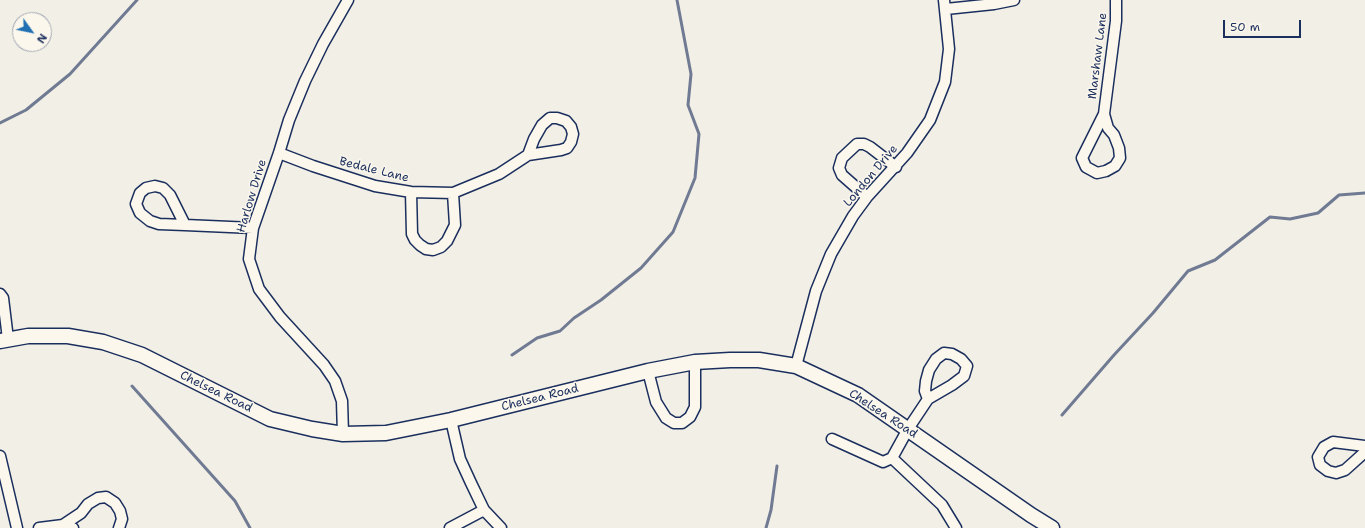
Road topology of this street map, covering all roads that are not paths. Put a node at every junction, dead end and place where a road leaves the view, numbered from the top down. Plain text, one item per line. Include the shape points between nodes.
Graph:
1 (348, 0) edge
2 (1014, 0) edge
3 (1116, 0) edge
4 (945, 4) edge
5 (1104, 114) junction
6 (279, 153) junction
7 (528, 155) junction
8 (896, 167) junction
9 (411, 192) junction
10 (452, 193) junction
11 (867, 197) junction
12 (185, 224) junction
13 (253, 228) junction
14 (0, 294) edge
15 (4, 340) edge
16 (695, 362) junction
17 (796, 366) junction
18 (648, 371) junction
19 (928, 399) junction
20 (451, 420) junction
21 (908, 429) junction
22 (343, 434) junction
23 (832, 439) dead end
24 (1365, 446) edge
25 (1365, 452) edge
26 (0, 456) edge
27 (892, 458) junction
28 (484, 510) junction
29 (63, 525) junction
30 (17, 528) edge
31 (39, 528) edge
32 (73, 528) edge
33 (119, 528) edge
34 (450, 528) edge
35 (501, 528) edge
36 (956, 528) edge
37 (1052, 528) edge

1 - 6 street, Harlow Drive via 288,120
2 - 4 street via 994,4
3 - 5 street, Marshaw Lane via 1116,21
4 - 8 street, London Drive via 948,49 945,82 930,120
5 - 5 street, Marshaw Lane via 1082,158 1086,167 1097,173 1114,166 1120,158 1119,148
6 - 9 street, Bedale Lane via 375,186
6 - 13 street, Harlow Drive
7 - 7 street, Bedale Lane via 568,148 573,134 571,127 557,118 550,118 542,125
7 - 10 street, Bedale Lane via 499,174
8 - 11 street, London Drive
8 - 11 street via 864,144 857,144 842,158 839,168 842,175
9 - 10 street, Bedale Lane
9 - 10 street via 412,234 420,245 433,250 447,241 455,225
11 - 17 street, London Drive via 831,254 816,291
12 - 12 street via 170,195 163,188 155,186 140,193 136,204 140,213 150,221 159,224
12 - 13 street
13 - 22 street, Harlow Drive via 249,259 259,289 335,381 342,401
14 - 15 street via 3,298
15 - 22 street, Chelsea Road via 28,336 68,336 103,342 142,355 270,419
16 - 17 street, Chelsea Road via 759,360
16 - 18 street, Chelsea Road
16 - 18 street via 695,407 690,417 682,423 666,418 656,402
17 - 21 street, Chelsea Road via 858,395
18 - 20 street, Chelsea Road
19 - 19 street via 964,376 967,366 961,359 944,353 936,359 926,381 925,391
19 - 21 street
20 - 22 street, Chelsea Road via 386,433
20 - 28 street via 460,459
21 - 27 street
21 - 37 street, Chelsea Road via 1031,516
23 - 27 street via 883,462
24 - 25 street via 1333,442 1324,447 1318,457 1320,465 1336,473 1345,470
26 - 30 street
27 - 36 street via 942,505
28 - 34 street
28 - 35 street
29 - 31 street
29 - 32 street
29 - 33 street via 81,513 88,504 106,497 115,503 120,511 122,519

